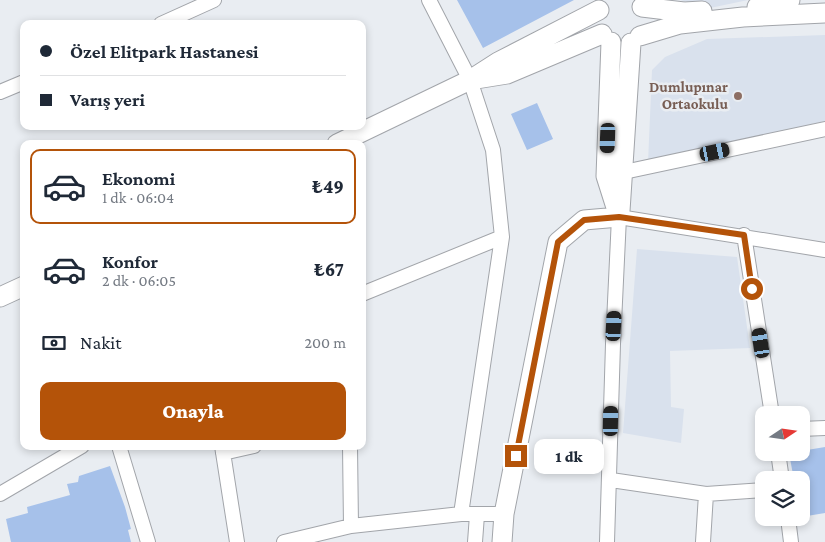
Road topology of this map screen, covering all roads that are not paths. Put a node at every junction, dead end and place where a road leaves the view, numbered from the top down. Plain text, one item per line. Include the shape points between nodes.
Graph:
1 (214, 0) edge
2 (430, 0) edge
3 (790, 0) edge
4 (606, 2) edge
5 (638, 3) edge
6 (195, 4) edge
7 (825, 13) edge
8 (168, 20) edge
9 (606, 38) junction
10 (636, 39) junction
11 (470, 80) junction
12 (20, 84) edge
13 (0, 92) edge
14 (825, 129) edge
15 (346, 140) edge
16 (624, 172) junction
17 (619, 217) junction
18 (744, 235) junction
19 (502, 237) junction
20 (825, 250) edge
21 (20, 288) edge
22 (366, 292) edge
23 (0, 297) edge
24 (771, 406) edge
25 (825, 428) edge
26 (810, 429) edge
27 (75, 450) edge
28 (120, 450) edge
29 (222, 450) edge
30 (350, 450) edge
31 (610, 480) junction
32 (755, 491) edge
33 (0, 494) edge
34 (706, 494) junction
35 (461, 514) junction
36 (504, 514) junction
37 (477, 515) junction
38 (351, 526) junction
39 (789, 526) edge
40 (148, 542) edge
41 (237, 542) edge
42 (284, 542) edge
43 (475, 542) edge
44 (502, 542) edge
45 (607, 542) edge
46 (703, 542) edge
47 (791, 542) edge

1 - 6 street
2 - 11 street
3 - 5 street via 754,8 684,12
4 - 9 street via 597,22
4 - 11 street
5 - 10 street via 645,16 645,27
6 - 8 street
7 - 10 street via 680,24
9 - 10 street via 622,45
9 - 11 street via 507,74
9 - 17 street via 606,176
10 - 16 street
11 - 15 street
11 - 19 street via 493,150
12 - 13 street
14 - 16 street
16 - 17 street
17 - 18 street
17 - 31 street
17 - 36 street via 584,220 558,242
18 - 20 street
18 - 24 street
19 - 22 street
19 - 35 street
21 - 23 street
25 - 26 street
27 - 33 street
28 - 40 street
29 - 41 street
30 - 38 street
31 - 34 street
31 - 45 street
32 - 34 street
34 - 46 street
35 - 37 street
35 - 38 street
36 - 37 street
36 - 44 street
37 - 43 street
38 - 42 street
39 - 47 street

